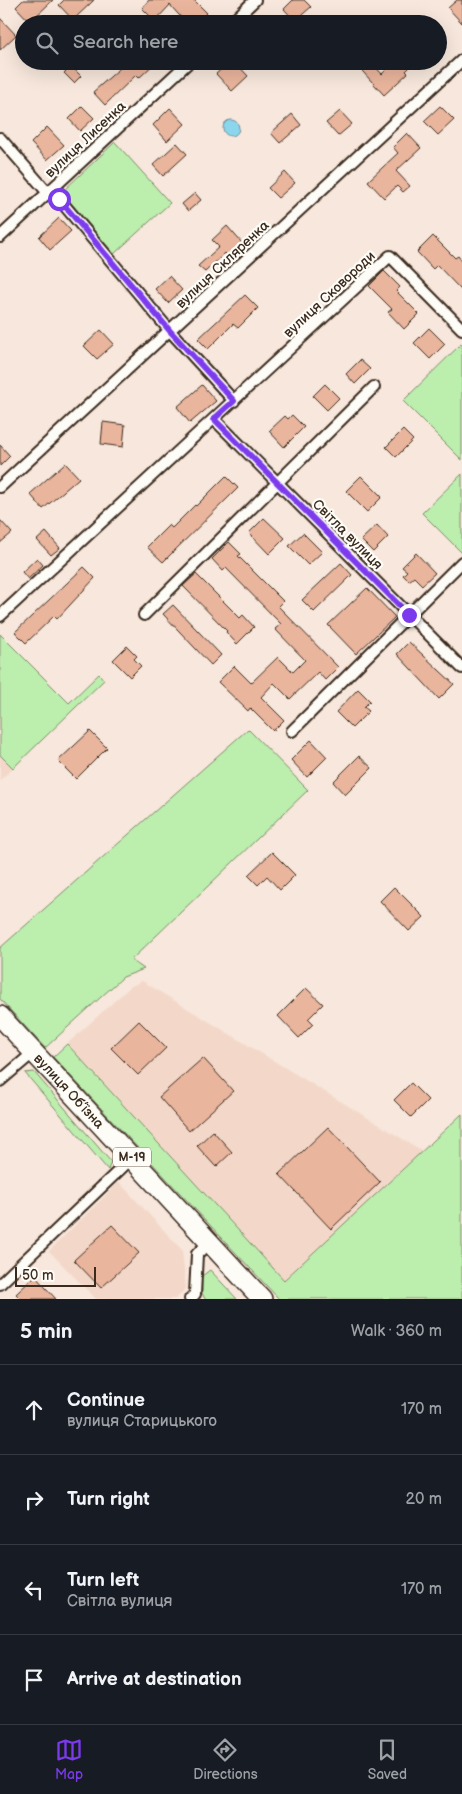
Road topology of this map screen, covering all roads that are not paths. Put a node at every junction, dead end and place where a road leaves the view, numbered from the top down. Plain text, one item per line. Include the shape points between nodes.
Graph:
1 (255, 0) edge
2 (239, 15) edge
3 (462, 60) edge
4 (180, 70) edge
5 (0, 138) edge
6 (48, 193) junction
7 (0, 237) edge
8 (462, 329) edge
9 (170, 331) junction
10 (374, 388) dead end
11 (234, 401) junction
12 (214, 419) junction
13 (278, 483) junction
14 (0, 487) edge
15 (462, 562) edge
16 (144, 615) dead end
17 (409, 615) junction
18 (0, 616) edge
19 (462, 668) edge
20 (292, 731) dead end
21 (0, 1016) edge
22 (34, 1052) junction
23 (0, 1081) edge
24 (132, 1158) junction
25 (210, 1242) junction
26 (0, 1284) edge
27 (190, 1299) edge
28 (262, 1299) edge

1 - 2 street
3 - 9 street, вулиця Скляренка
4 - 6 street, вулиця Лисенка
5 - 6 street
6 - 7 street, вулиця Лисенка
6 - 9 street via 59,199
8 - 11 street, вулиця Сковороди via 390,256
9 - 11 street
9 - 14 street, вулиця Скляренка
10 - 13 street
11 - 12 street
12 - 13 street, Світла вулиця
12 - 18 street
13 - 16 street
13 - 17 street, Світла вулиця
15 - 17 street
17 - 19 street, Світла вулиця
17 - 20 street
21 - 22 highway, вулиця Об’їзна / М-19
22 - 23 street
22 - 24 highway, вулиця Об’їзна / М-19
24 - 25 highway, вулиця Об’їзна / М-19
24 - 26 street
25 - 27 street via 198,1254 195,1294
25 - 28 highway, вулиця Об’їзна / М-19

